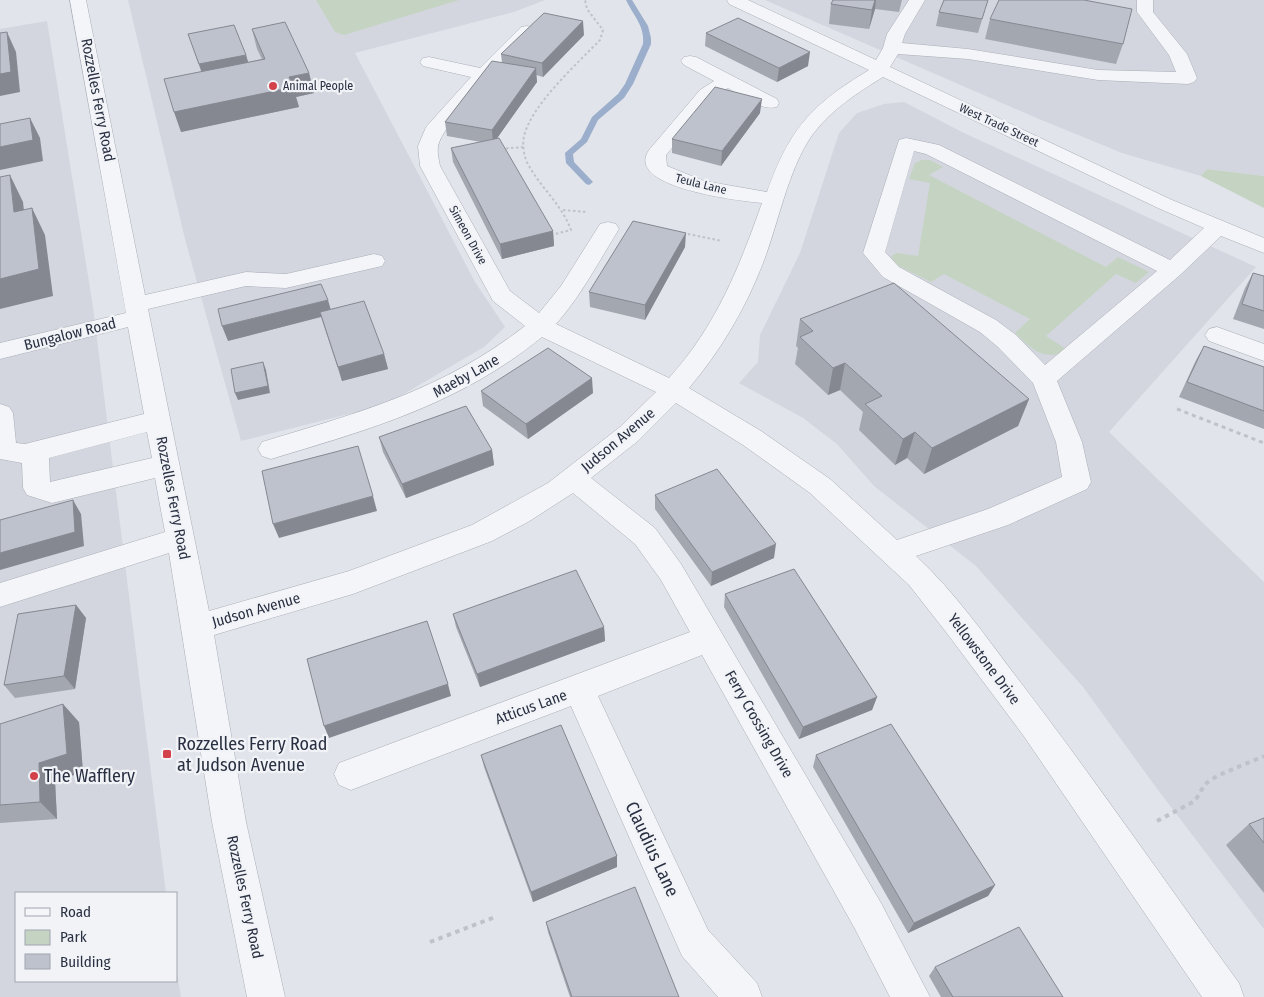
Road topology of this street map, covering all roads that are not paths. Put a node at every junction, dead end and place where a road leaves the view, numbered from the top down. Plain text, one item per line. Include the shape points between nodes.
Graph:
1 (78, 0) edge
2 (735, 0) edge
3 (917, 0) edge
4 (762, 5) edge
5 (1145, 6) edge
6 (1126, 8) edge
7 (537, 22) edge
8 (690, 61) dead end
9 (429, 62) dead end
10 (885, 62) junction
11 (484, 74) junction
12 (727, 80) junction
13 (770, 103) dead end
14 (774, 199) junction
15 (1218, 227) junction
16 (608, 228) dead end
17 (1264, 246) edge
18 (374, 261) dead end
19 (1172, 270) junction
20 (138, 310) junction
21 (540, 326) junction
22 (1217, 335) dead end
23 (0, 351) edge
24 (1264, 353) edge
25 (1044, 379) junction
26 (673, 390) junction
27 (0, 413) edge
28 (158, 420) junction
29 (271, 450) dead end
30 (35, 452) junction
31 (166, 465) junction
32 (572, 478) junction
33 (180, 538) junction
34 (892, 553) junction
35 (0, 595) edge
36 (197, 627) junction
37 (710, 638) junction
38 (579, 689) junction
39 (351, 774) dead end
40 (266, 997) edge
41 (743, 997) edge
42 (911, 997) edge
43 (1225, 997) edge

1 - 20 street, Rozzelles Ferry Road
2 - 4 street, West Trade Street
3 - 10 street via 896,34
4 - 10 street, West Trade Street
5 - 6 street
5 - 10 street via 1178,54 1188,78 1098,75 968,54
7 - 11 street, Simeon Drive
8 - 12 street
9 - 11 street
10 - 14 street, Judson Avenue via 823,110 803,134
10 - 15 street, West Trade Street
11 - 21 street, Simeon Drive via 436,127 428,146 430,166 501,296
12 - 13 street
12 - 14 street, Teula Lane via 707,94 656,154 657,169 673,179
14 - 26 street, Judson Avenue via 750,268 725,320
15 - 17 street, West Trade Street
15 - 19 street
16 - 21 street, Maeby Lane via 565,298
18 - 20 street, Bungalow Road via 286,281 246,279
19 - 25 street
19 - 25 street via 932,149 906,144 874,254 891,272 988,326
20 - 23 street, Bungalow Road
20 - 28 street, Rozzelles Ferry Road
21 - 26 street, Simeon Drive
21 - 29 street, Maeby Lane via 496,360 447,388 392,412
22 - 24 street
25 - 34 street via 1069,442 1077,482 998,517
26 - 32 street, Judson Avenue via 629,434
26 - 34 street, Yellowstone Drive via 752,438 820,486
27 - 30 street via 4,449 25,454
28 - 30 street
28 - 31 street, Rozzelles Ferry Road
30 - 31 street via 37,488 52,493
31 - 33 street, Rozzelles Ferry Road
32 - 36 street, Judson Avenue via 558,490 482,533 354,582
32 - 37 street, Ferry Crossing Drive via 645,536 671,572
33 - 35 street
33 - 36 street, Rozzelles Ferry Road
34 - 43 street, Yellowstone Drive via 919,577 1034,724
36 - 40 street, Rozzelles Ferry Road via 230,822
37 - 38 street, Atticus Lane
37 - 42 street, Ferry Crossing Drive
38 - 39 street, Atticus Lane
38 - 41 street, Claudius Lane via 695,943

